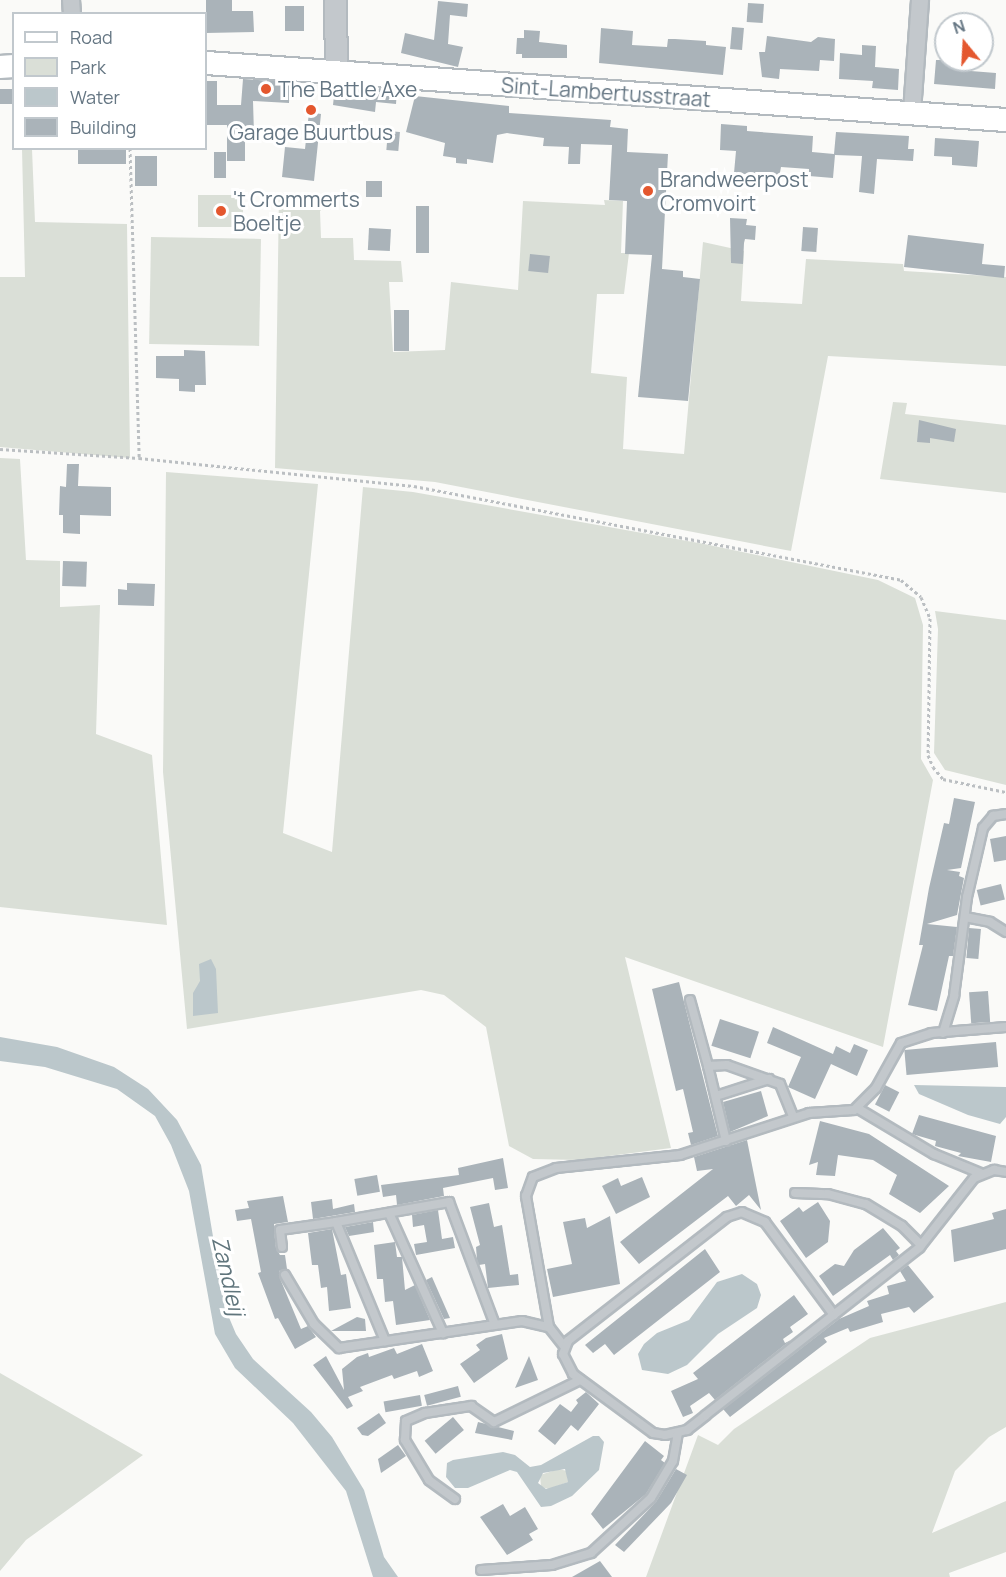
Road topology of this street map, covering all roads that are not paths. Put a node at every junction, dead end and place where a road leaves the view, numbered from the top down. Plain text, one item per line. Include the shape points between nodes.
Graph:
1 (335, 0) edge
2 (920, 0) edge
3 (207, 63) edge
4 (336, 71) junction
5 (912, 112) junction
6 (1006, 120) edge
7 (1006, 814) edge
8 (965, 917) junction
9 (1006, 932) edge
10 (690, 1000) dead end
11 (1006, 1027) edge
12 (943, 1033) junction
13 (708, 1066) junction
14 (769, 1079) junction
15 (716, 1096) junction
16 (857, 1108) junction
17 (793, 1117) junction
18 (726, 1141) junction
19 (1006, 1172) edge
20 (980, 1173) junction
21 (795, 1193) dead end
22 (389, 1213) junction
23 (336, 1222) junction
24 (921, 1245) junction
25 (282, 1247) dead end
26 (285, 1275) dead end
27 (834, 1315) junction
28 (495, 1325) junction
29 (549, 1327) junction
30 (443, 1333) junction
31 (385, 1341) junction
32 (564, 1346) junction
33 (580, 1380) junction
34 (678, 1433) junction
35 (455, 1499) dead end
36 (481, 1570) dead end

1 - 4 street
2 - 5 street
3 - 4 main road, Sint-Lambertusstraat
4 - 5 main road, Sint-Lambertusstraat via 543,89
5 - 6 main road, Sint-Lambertusstraat
7 - 8 lane via 993,816 983,828
8 - 9 lane via 990,922
8 - 12 lane via 954,996
10 - 13 lane
11 - 12 lane
12 - 16 lane via 901,1043 876,1088
13 - 14 lane via 727,1065
13 - 15 lane
14 - 15 lane
14 - 17 lane via 786,1091
15 - 18 lane
16 - 17 lane
16 - 20 lane via 934,1154
17 - 18 lane
18 - 29 lane via 680,1155 556,1168 533,1177 526,1196
19 - 20 lane
20 - 24 lane
21 - 24 lane via 828,1194 866,1204 902,1226
22 - 23 lane
22 - 28 lane via 449,1202
22 - 30 lane
23 - 25 lane via 280,1230
23 - 31 lane
24 - 27 lane
26 - 31 lane via 314,1324 339,1348
27 - 32 lane via 765,1222 742,1212 727,1217
27 - 34 lane
28 - 29 lane via 522,1321
28 - 30 lane
29 - 32 lane
30 - 31 lane
32 - 33 lane via 567,1367
33 - 34 lane via 653,1433
33 - 35 lane via 494,1422 471,1406 425,1413 406,1421 405,1440 429,1480
34 - 36 lane via 673,1461 651,1498 591,1553 552,1565

